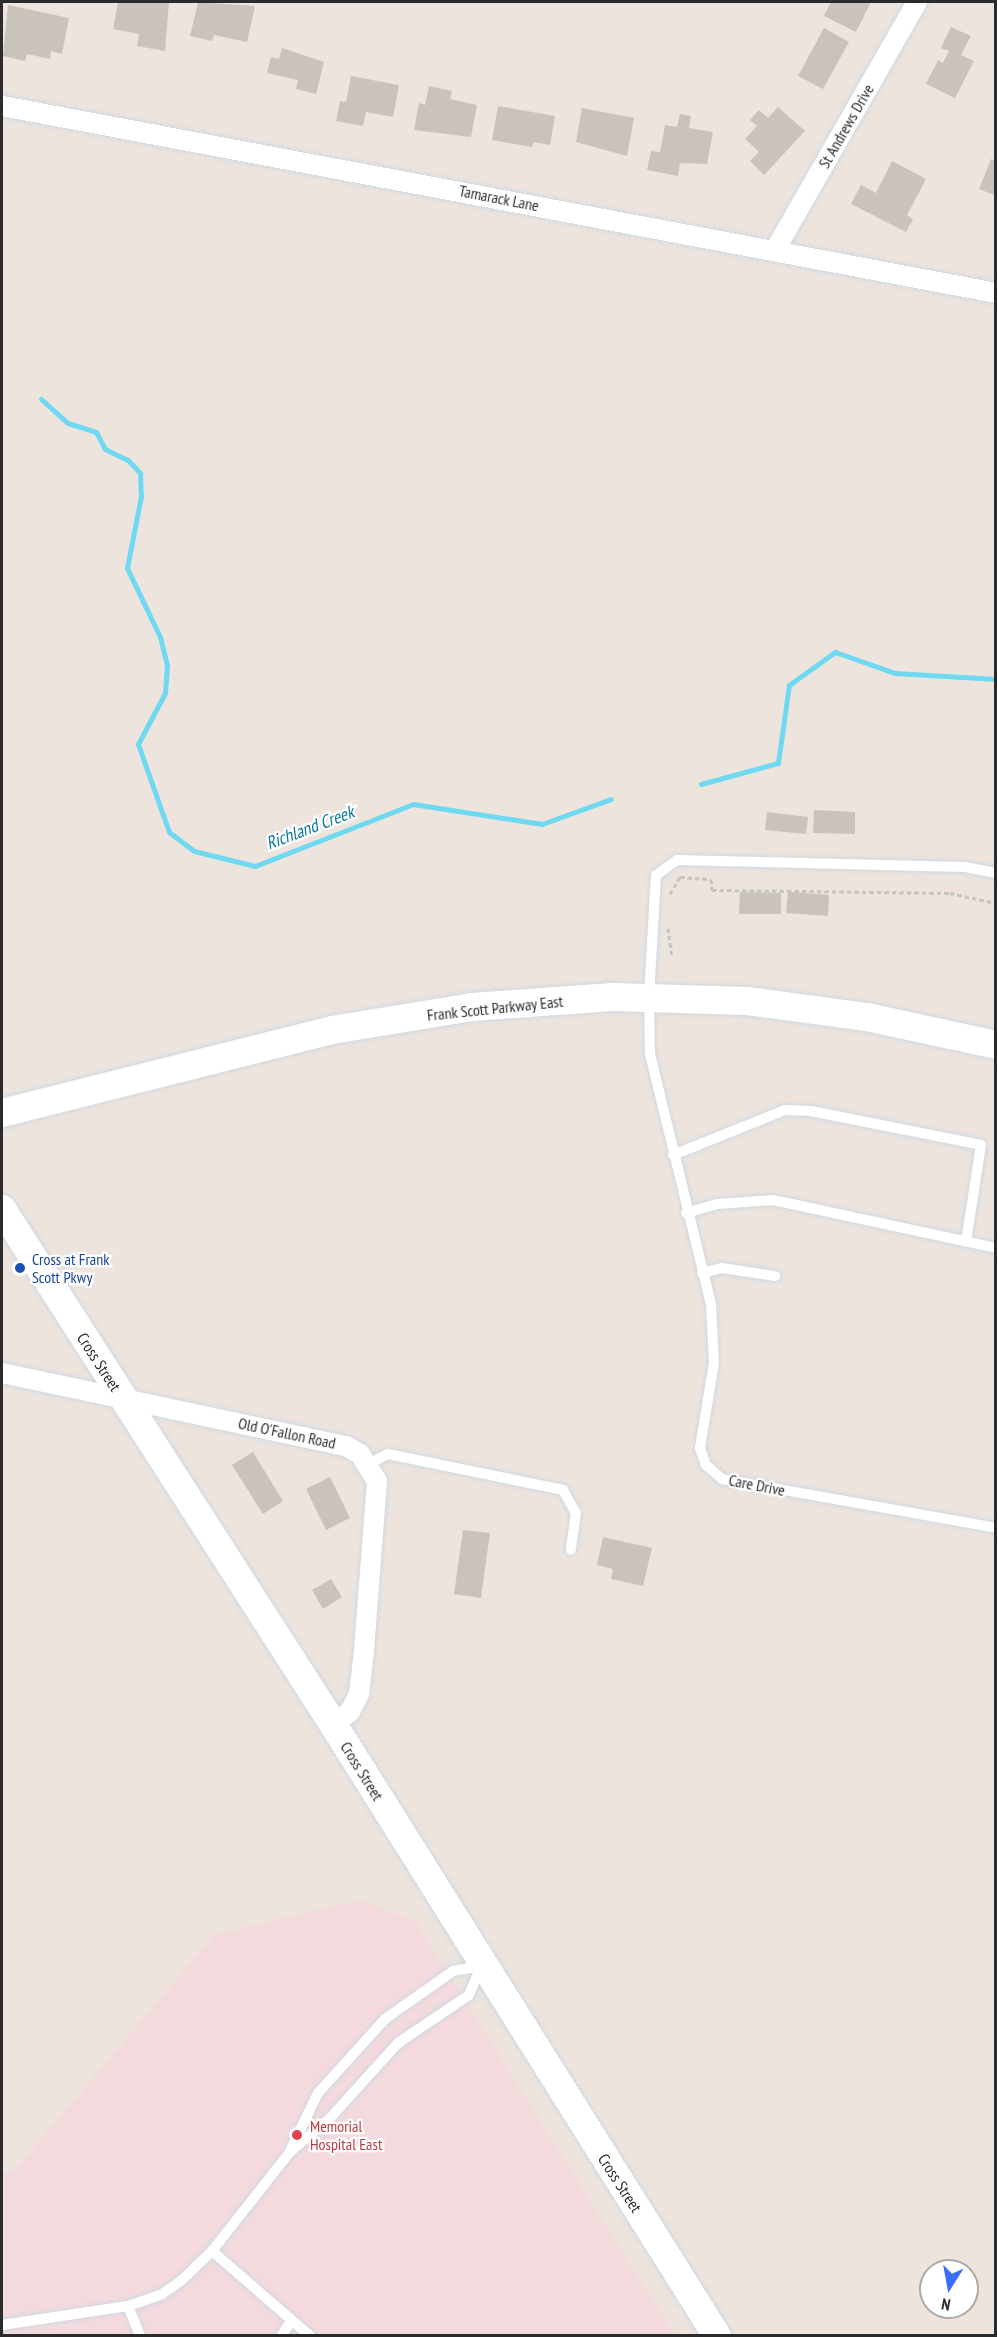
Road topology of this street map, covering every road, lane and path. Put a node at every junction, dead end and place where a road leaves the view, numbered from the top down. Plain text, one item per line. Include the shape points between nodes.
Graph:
1 (917, 2) edge
2 (2, 106) edge
3 (774, 250) junction
4 (996, 293) edge
5 (996, 873) edge
6 (669, 897) dead end
7 (996, 903) edge
8 (669, 920) dead end
9 (672, 957) dead end
10 (649, 998) junction
11 (996, 1046) edge
12 (2, 1113) edge
13 (673, 1155) junction
14 (2, 1209) edge
15 (686, 1213) junction
16 (966, 1242) junction
17 (996, 1248) edge
18 (702, 1273) junction
19 (775, 1276) dead end
20 (2, 1373) edge
21 (123, 1399) junction
22 (369, 1464) junction
23 (996, 1528) edge
24 (571, 1551) dead end
25 (333, 1724) junction
26 (482, 1966) junction
27 (290, 2152) junction
28 (212, 2251) junction
29 (128, 2306) junction
30 (290, 2323) junction
31 (2, 2325) edge
32 (140, 2336) edge
33 (280, 2336) edge
34 (310, 2336) edge
35 (717, 2336) edge

1 - 3 street, St Andrews Drive
2 - 3 street, Tamarack Lane
3 - 4 street, Tamarack Lane
5 - 10 lane, Care Drive via 966,867 677,860 656,875
6 - 7 path via 680,876 711,879 712,890 950,893
8 - 9 path
10 - 11 main road, Frank Scott Parkway East via 747,1001 867,1017
10 - 12 main road, Frank Scott Parkway East via 472,1007 332,1030
10 - 13 lane, Care Drive via 650,1054
13 - 15 lane, Care Drive
13 - 16 lane via 785,1110 811,1111 981,1145
14 - 21 main road, Cross Street
15 - 16 lane via 718,1204 773,1200
15 - 18 lane, Care Drive
16 - 17 lane
18 - 19 lane via 722,1268
18 - 23 lane, Care Drive via 711,1304 714,1363 700,1448 705,1465 723,1479
20 - 21 street, Old O'Fallon Road
21 - 22 street, Old O'Fallon Road via 346,1446
21 - 25 main road, Cross Street
22 - 24 lane via 388,1454 563,1490 576,1513
22 - 25 street via 377,1481 359,1694 350,1712
25 - 26 main road, Cross Street
26 - 27 lane via 469,1995 398,2043 331,2117
26 - 27 lane via 453,1971 385,2019 318,2093
26 - 35 main road, Cross Street
27 - 28 lane
28 - 29 lane via 162,2294
28 - 30 lane
29 - 31 lane
29 - 32 lane
30 - 33 lane
30 - 34 lane

